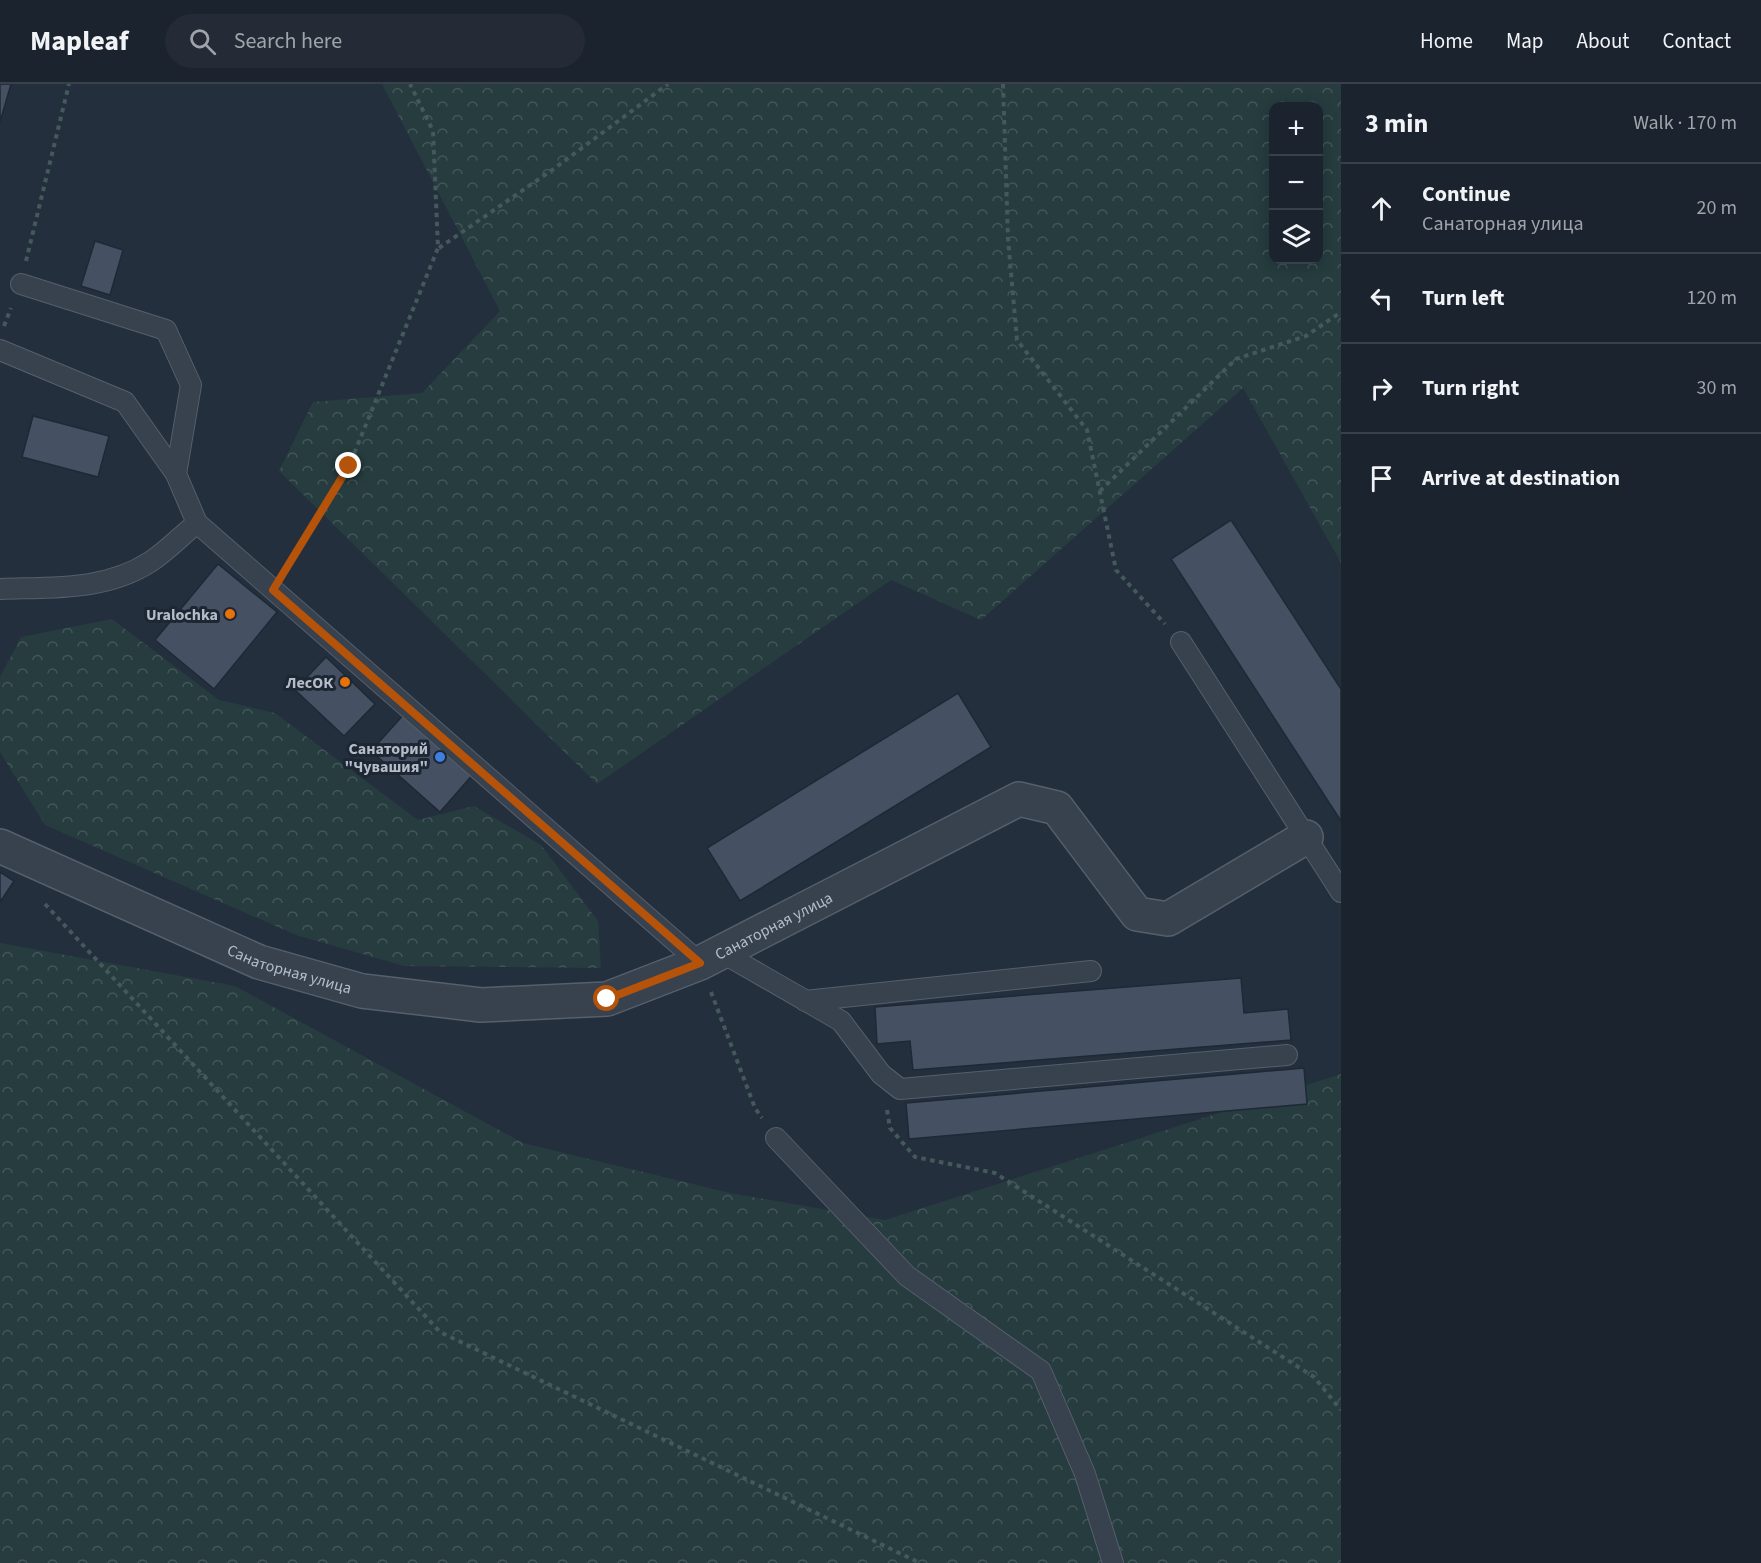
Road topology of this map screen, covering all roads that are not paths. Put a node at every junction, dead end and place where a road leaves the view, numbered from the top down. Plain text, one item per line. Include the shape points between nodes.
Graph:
1 (21, 284) road end
2 (0, 350) edge
3 (176, 474) junction
4 (197, 523) junction
5 (0, 589) edge
6 (1181, 642) road end
7 (1306, 837) junction
8 (0, 846) edge
9 (1341, 892) edge
10 (711, 957) junction
11 (1091, 971) dead end
12 (806, 1001) junction
13 (1287, 1055) dead end
14 (776, 1138) road end
15 (1113, 1563) edge

1 - 3 lane via 166,330 191,385
2 - 3 lane via 125,402
3 - 4 lane
4 - 5 lane via 151,562 119,578 82,586
4 - 10 lane
6 - 7 lane
7 - 9 lane
7 - 10 street, Санаторная улица via 1168,919 1137,914 1057,808 1019,799
8 - 10 street, Санаторная улица via 259,962 362,992 481,1005 607,999
10 - 12 lane
11 - 12 lane
12 - 13 lane via 841,1021 881,1074 900,1089
14 - 15 lane via 907,1276 1041,1371 1085,1474

